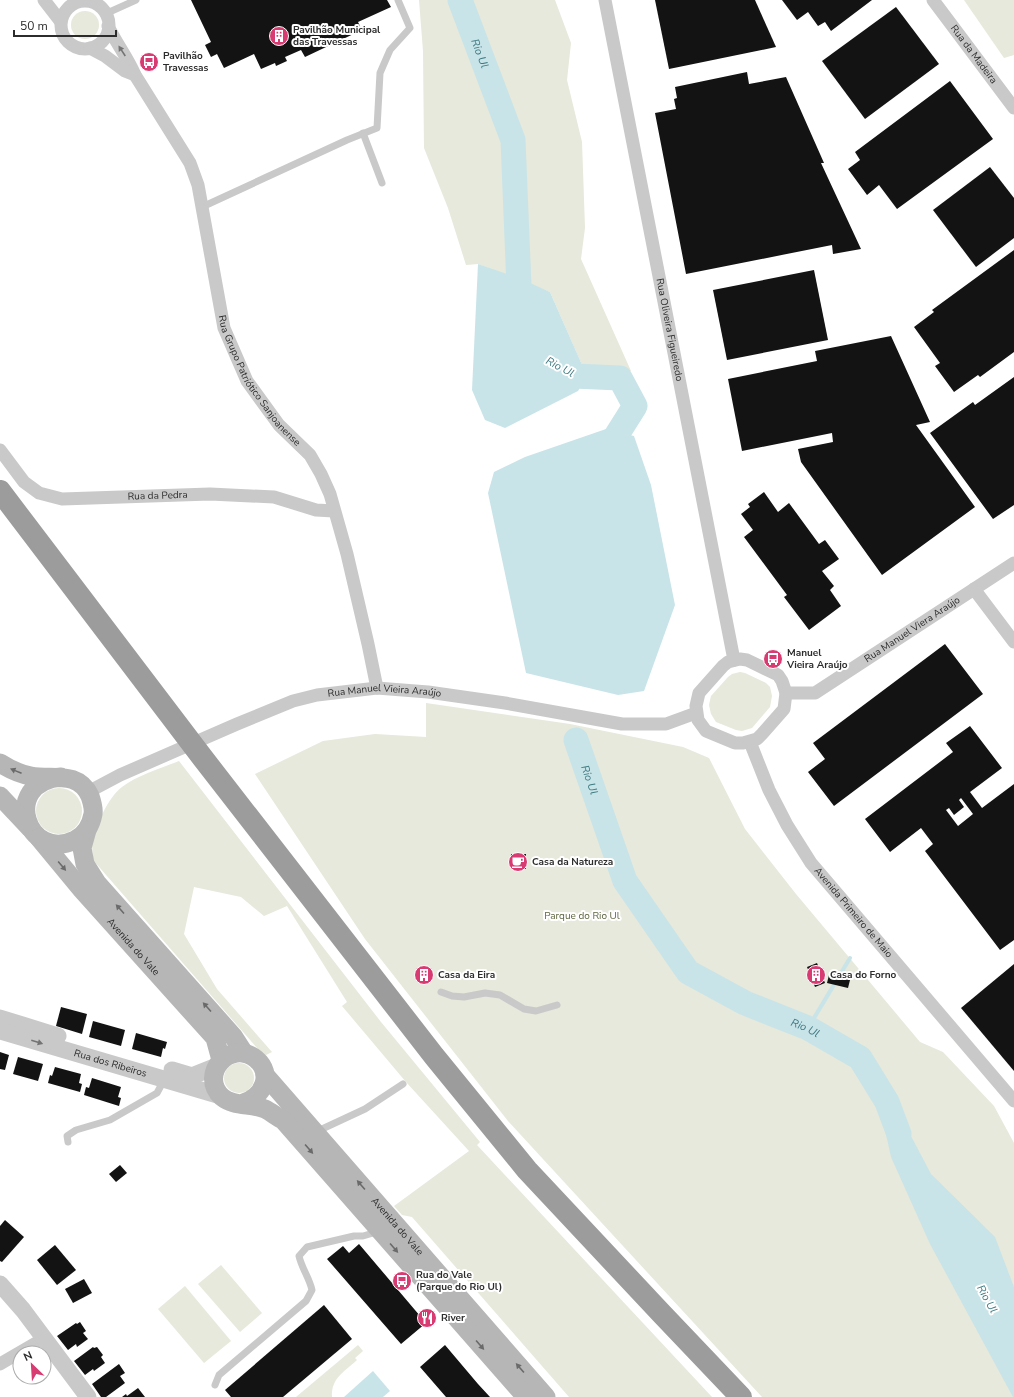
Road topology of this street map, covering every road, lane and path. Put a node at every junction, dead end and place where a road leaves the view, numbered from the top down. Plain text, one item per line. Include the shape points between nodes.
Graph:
1 (44, 0) edge
2 (136, 0) edge
3 (398, 0) edge
4 (605, 0) edge
5 (933, 0) edge
6 (73, 2) edge
7 (107, 20) junction
8 (61, 22) junction
9 (90, 48) junction
10 (135, 75) junction
11 (1014, 108) edge
12 (363, 133) junction
13 (382, 183) dead end
14 (202, 207) junction
15 (0, 450) edge
16 (0, 491) edge
17 (0, 511) edge
18 (334, 511) junction
19 (1014, 563) edge
20 (974, 589) junction
21 (1014, 642) edge
22 (734, 660) junction
23 (377, 688) junction
24 (786, 694) junction
25 (696, 713) junction
26 (177, 733) junction
27 (750, 742) junction
28 (198, 760) junction
29 (0, 763) edge
30 (61, 777) junction
31 (88, 792) junction
32 (0, 796) edge
33 (87, 830) junction
34 (34, 833) junction
35 (441, 992) dead end
36 (557, 1005) dead end
37 (0, 1018) edge
38 (0, 1031) edge
39 (244, 1053) junction
40 (219, 1063) junction
41 (264, 1075) junction
42 (164, 1080) junction
43 (403, 1084) dead end
44 (221, 1096) junction
45 (1014, 1101) edge
46 (243, 1103) junction
47 (317, 1133) junction
48 (68, 1142) dead end
49 (380, 1231) junction
50 (0, 1284) edge
51 (0, 1300) edge
52 (37, 1345) edge
53 (12, 1360) edge
54 (0, 1364) edge
55 (52, 1365) edge
56 (215, 1385) dead end
57 (76, 1397) edge
58 (88, 1397) edge
59 (526, 1397) edge
60 (546, 1397) edge
61 (728, 1397) edge
62 (741, 1397) edge

1 - 8 street
2 - 7 lane
3 - 12 lane via 410,28 390,50 380,73 377,128
4 - 22 street, Rua Oliveira Figueiredo
5 - 11 street, Rua da Madeira
6 - 7 street via 91,2 98,6
6 - 8 street via 63,14
7 - 9 street via 107,34 97,46
10 -> 7 street, Rua Grupo Patriótico Sanjoanense
8 - 9 street via 61,30 69,43 82,49
9 - 10 street, Rua Grupo Patriótico Sanjoanense
10 - 14 street, Rua Grupo Patriótico Sanjoanense via 190,163
12 - 13 lane
12 - 14 lane
14 - 18 street, Rua Grupo Patriótico Sanjoanense via 224,328 247,381 280,425 310,455 330,494
15 - 18 street, Rua da Pedra via 24,482 39,493 62,499 210,494 274,497 316,510
16 - 26 highway
17 - 26 highway
18 - 23 street, Rua Grupo Patriótico Sanjoanense via 347,554
19 - 20 street, Rua Manuel Viera Araújo
20 - 21 street
20 - 24 street, Rua Manuel Viera Araújo via 815,693
22 - 24 street via 747,660 778,675
22 - 25 street via 723,666 699,693
23 - 25 street, Rua Manuel Vieira Araújo via 428,692 622,724 666,724
23 - 31 street, Rua Manuel Vieira Araújo via 317,695 293,701 120,775
24 - 27 street via 784,709 757,739
25 - 27 street via 706,731 735,742
26 - 28 highway
27 - 45 street, Avenida Primeiro de Maio via 769,790 811,863
28 - 61 highway via 426,1062 519,1176
28 - 62 highway via 527,1170
30 -> 29 main road via 31,776
30 - 31 main road via 81,784
30 - 34 main road via 41,782 28,797 26,818
31 - 33 main road via 93,811 92,821
32 - 34 main road, Avenida do Vale
33 - 34 main road via 79,838 59,844 48,842
39 -> 33 main road, Avenida do Vale via 233,1036 97,883 85,864 82,848
34 -> 40 main road, Avenida do Vale via 215,1038
35 - 36 lane via 464,997 485,993 500,995 524,1009 536,1011
37 - 40 street, Rua dos Ribeiros via 192,1076
38 -> 42 street, Rua dos Ribeiros
39 - 40 main road via 228,1055
39 - 41 main road, Avenida do Vale via 258,1060
40 - 44 main road, Avenida do Vale via 214,1074 214,1082
41 - 46 main road via 262,1090 250,1101
41 - 47 main road, Avenida do Vale
42 - 44 street, Rua dos Ribeiros
42 - 48 lane via 157,1093 110,1120 76,1130 68,1136
43 - 47 lane via 365,1109
44 - 46 main road, Avenida do Vale via 231,1102
46 -> 49 main road, Avenida do Vale via 265,1109 283,1120
60 -> 47 main road, Avenida do Vale
49 - 56 lane via 307,1247 299,1256 301,1268 312,1290 306,1301 218,1375
49 -> 59 main road, Avenida do Vale
50 - 58 street via 28,1316
51 - 52 street
53 - 54 street
55 - 57 street

